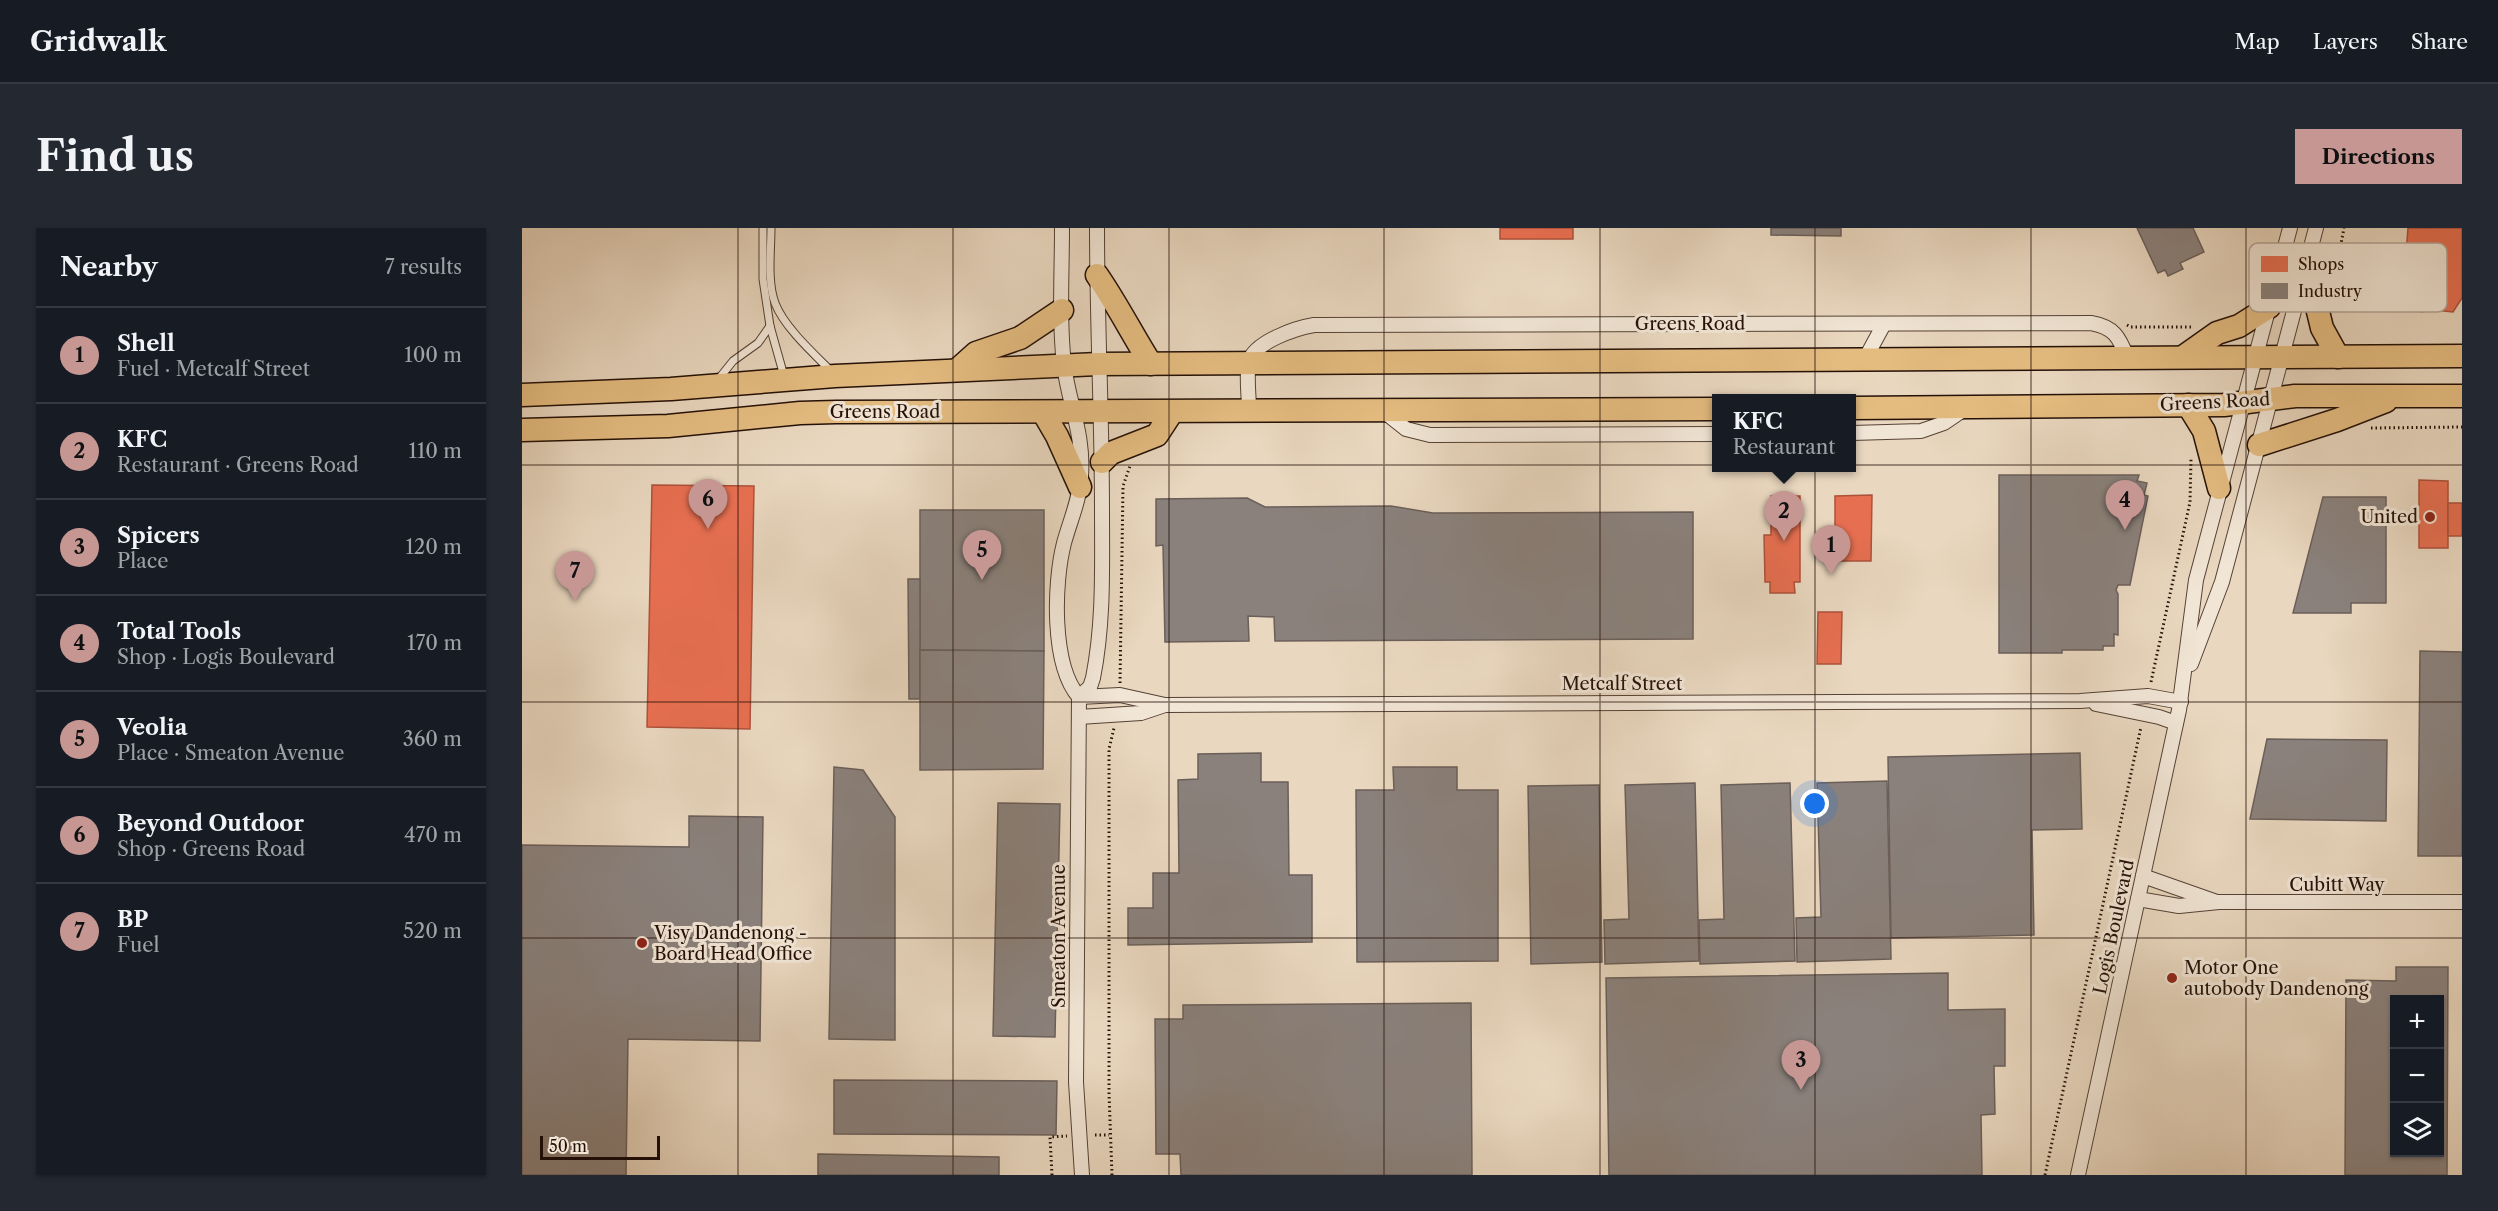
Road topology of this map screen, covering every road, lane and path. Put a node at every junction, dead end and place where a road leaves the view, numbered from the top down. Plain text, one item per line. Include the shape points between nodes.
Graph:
1 (763, 228) edge
2 (771, 228) edge
3 (1062, 228) edge
4 (1097, 228) edge
5 (2290, 228) edge
6 (2316, 228) edge
7 (2344, 228) edge
8 (2286, 243) edge
9 (2312, 243) edge
10 (2341, 243) edge
11 (1097, 276) junction
12 (1062, 310) junction
13 (2260, 312) edge
14 (2267, 312) edge
15 (2294, 312) edge
16 (2318, 312) edge
17 (1884, 324) junction
18 (770, 326) junction
19 (2462, 356) edge
20 (2127, 357) junction
21 (2183, 357) junction
22 (2256, 357) junction
23 (2282, 357) junction
24 (2338, 357) junction
25 (1865, 359) junction
26 (1248, 363) junction
27 (1098, 364) junction
28 (1151, 364) junction
29 (1064, 365) junction
30 (957, 370) junction
31 (835, 376) junction
32 (785, 379) junction
33 (713, 385) junction
34 (522, 395) edge
35 (2399, 396) junction
36 (2462, 396) edge
37 (2271, 399) junction
38 (2244, 403) junction
39 (2188, 405) junction
40 (1968, 407) junction
41 (1712, 408) edge
42 (1856, 408) edge
43 (1250, 410) junction
44 (1382, 410) junction
45 (1075, 411) junction
46 (1043, 412) junction
47 (1100, 412) junction
48 (1172, 412) junction
49 (2462, 427) edge
50 (2370, 428) dead end
51 (522, 430) edge
52 (1856, 433) edge
53 (1712, 434) edge
54 (2259, 445) junction
55 (2191, 456) dead end
56 (1102, 462) junction
57 (1132, 463) dead end
58 (1080, 487) junction
59 (2219, 488) junction
60 (2184, 686) junction
61 (1120, 695) junction
62 (2148, 696) junction
63 (1079, 697) junction
64 (2079, 701) junction
65 (2181, 702) junction
66 (1164, 705) junction
67 (2144, 714) junction
68 (1117, 715) junction
69 (1079, 717) junction
70 (2176, 723) junction
71 (2143, 876) junction
72 (2138, 899) junction
73 (2218, 902) junction
74 (2459, 903) edge
75 (1082, 1175) edge
76 (1112, 1175) edge
77 (2045, 1175) edge
78 (2078, 1175) edge

1 - 18 lane via 763,279
2 - 31 lane via 775,303 789,325
3 - 12 street, Smeaton Avenue
4 - 11 street
5 - 8 street, Logis Boulevard
6 - 9 street, Logis Boulevard
7 - 10 path
11 - 27 street
11 - 28 main road via 1122,311
12 - 29 street, Smeaton Avenue
12 - 30 main road via 1020,338 976,353
13 - 21 main road via 2239,326 2217,333
14 - 22 street, Logis Boulevard
15 - 23 street, Logis Boulevard
16 - 24 main road
17 - 20 street, Greens Road via 2091,323 2119,336
17 - 25 street
17 - 26 street, Greens Road via 1314,325 1298,328 1256,350
18 - 32 lane
18 - 33 lane via 758,344 733,361
19 - 24 main road, Greens Road
20 - 21 main road, Greens Road
20 - 25 main road, Greens Road
21 - 22 main road, Greens Road
22 - 23 main road, Greens Road
22 - 38 street, Logis Boulevard
23 - 24 main road, Greens Road
23 - 37 street, Logis Boulevard
25 - 26 main road, Greens Road
26 - 28 main road, Greens Road
26 - 43 street
27 - 28 main road, Greens Road
27 - 29 main road, Greens Road
27 - 47 street
29 - 30 main road, Greens Road
29 - 45 street, Smeaton Avenue
30 - 31 main road, Greens Road
31 - 32 main road, Greens Road
32 - 33 main road, Greens Road
33 - 34 main road, Greens Road
35 - 36 main road, Greens Road
35 - 37 main road, Greens Road
35 - 54 main road
37 - 38 main road, Greens Road
37 - 54 street, Logis Boulevard
38 - 39 main road, Greens Road
38 - 59 street, Logis Boulevard
39 - 40 main road, Greens Road
39 - 59 main road via 2204,431
40 - 42 main road, Greens Road
40 - 52 street via 1934,429
41 - 44 main road, Greens Road
43 - 44 main road, Greens Road
43 - 48 main road, Greens Road
44 - 53 street via 1406,429 1430,435
45 - 46 main road, Greens Road
45 - 47 main road, Greens Road
45 - 58 street, Smeaton Avenue via 1081,439
46 - 51 main road, Greens Road via 800,413 668,426
46 - 58 main road
47 - 48 main road, Greens Road
47 - 56 street
48 - 56 main road via 1157,435 1111,453
49 - 50 path
54 - 60 street, Logis Boulevard via 2222,582
55 - 62 path via 2190,502
56 - 63 street via 1101,628 1093,678
57 - 61 path via 1122,486
58 - 63 street, Smeaton Avenue via 1061,559 1058,603 1066,675
59 - 60 street, Logis Boulevard via 2196,580
60 - 65 street, Logis Boulevard
61 - 63 street, Metcalf Street
61 - 66 street, Metcalf Street
62 - 64 street, Metcalf Street
62 - 65 street, Metcalf Street
63 - 69 street, Smeaton Avenue
64 - 66 street, Metcalf Street
64 - 67 street, Metcalf Street
65 - 70 street, Logis Boulevard
66 - 68 street, Metcalf Street via 1141,713
67 - 70 street, Metcalf Street
67 - 77 path
68 - 69 street, Metcalf Street
68 - 76 path via 1108,749
69 - 75 street, Smeaton Avenue via 1076,1082
70 - 71 street, Logis Boulevard
71 - 72 street, Logis Boulevard
71 - 73 street, Cubitt Way
72 - 73 street, Cubitt Way via 2179,906
72 - 78 street, Logis Boulevard
73 - 74 street, Cubitt Way

